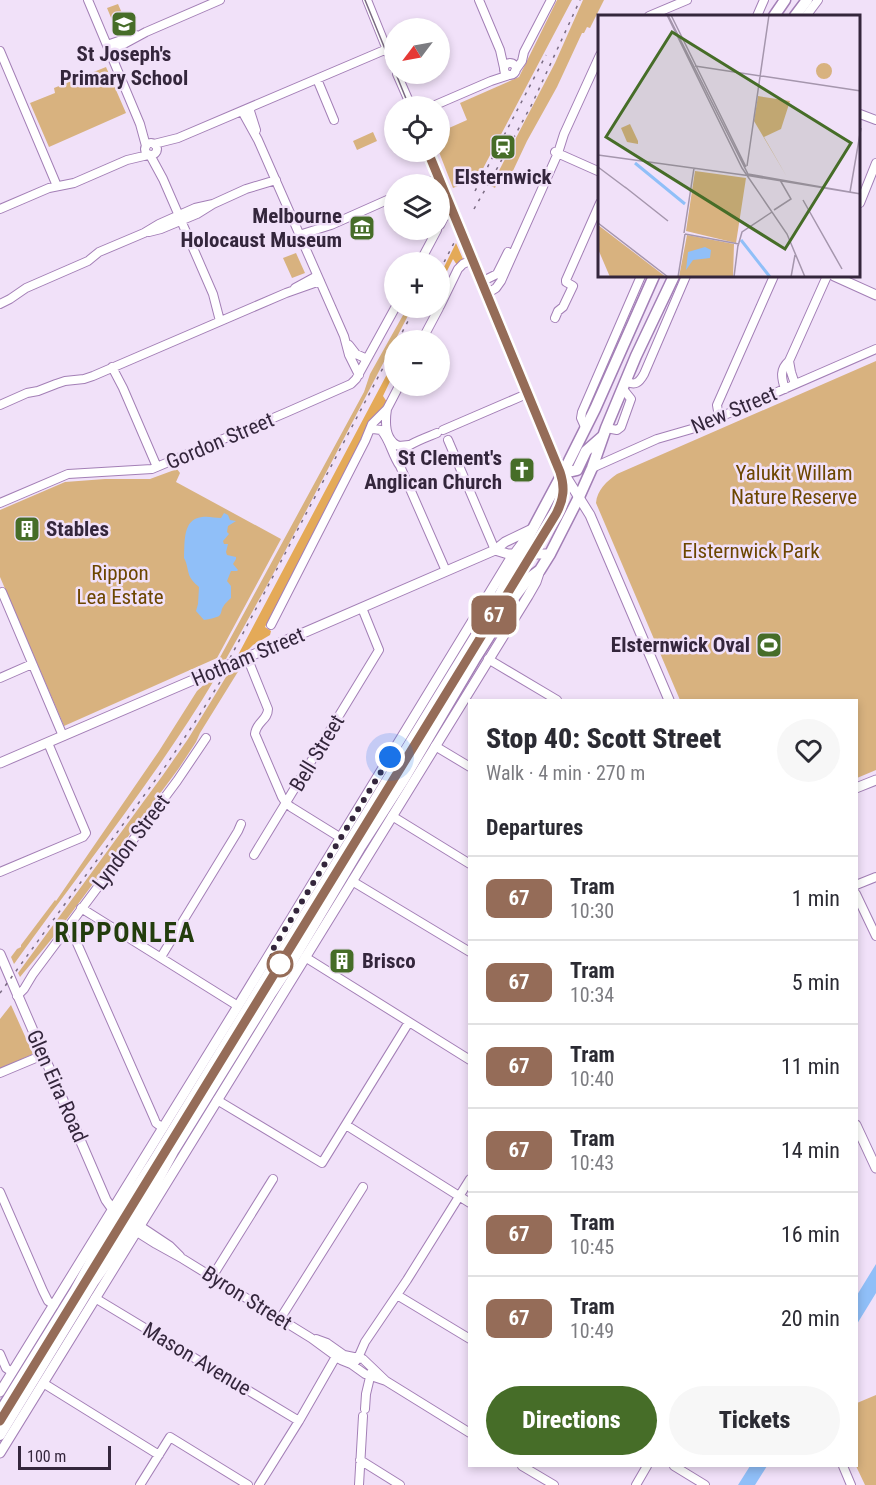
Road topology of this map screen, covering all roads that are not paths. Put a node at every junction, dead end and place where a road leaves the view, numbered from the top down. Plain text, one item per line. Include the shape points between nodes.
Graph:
1 (88, 0) edge
2 (220, 0) edge
3 (367, 0) edge
4 (479, 0) edge
5 (551, 0) edge
6 (687, 0) edge
7 (764, 0) edge
8 (785, 0) edge
9 (807, 0) edge
10 (818, 0) edge
11 (651, 15) edge
12 (757, 15) edge
13 (775, 15) edge
14 (796, 15) edge
15 (807, 15) edge
16 (384, 42) edge
17 (108, 49) junction
18 (384, 50) edge
19 (0, 51) edge
20 (598, 59) edge
21 (509, 68) junction
22 (317, 79) junction
23 (450, 99) edge
24 (245, 109) junction
25 (334, 120) dead end
26 (151, 149) junction
27 (556, 152) junction
28 (876, 164) edge
29 (598, 171) edge
30 (275, 177) junction
31 (57, 186) junction
32 (861, 197) edge
33 (384, 201) edge
34 (450, 202) edge
35 (598, 208) edge
36 (0, 209) edge
37 (450, 216) edge
38 (456, 216) junction
39 (180, 218) junction
40 (301, 238) junction
41 (474, 259) junction
42 (507, 261) junction
43 (318, 278) junction
44 (640, 278) edge
45 (653, 278) edge
46 (673, 278) edge
47 (685, 278) edge
48 (773, 278) edge
49 (826, 278) edge
50 (838, 278) edge
51 (483, 281) junction
52 (450, 285) edge
53 (488, 293) junction
54 (876, 295) edge
55 (0, 304) edge
56 (390, 318) edge
57 (555, 318) dead end
58 (224, 320) junction
59 (344, 336) junction
60 (876, 349) edge
61 (367, 360) junction
62 (789, 361) junction
63 (114, 367) junction
64 (359, 375) junction
65 (795, 384) junction
66 (625, 385) junction
67 (599, 387) junction
68 (785, 388) junction
69 (529, 393) junction
70 (394, 396) edge
71 (0, 405) edge
72 (387, 409) junction
73 (720, 417) junction
74 (585, 428) junction
75 (373, 429) junction
76 (604, 432) junction
77 (367, 436) junction
78 (448, 440) dead end
79 (410, 444) junction
80 (400, 466) junction
81 (157, 467) junction
82 (592, 468) junction
83 (563, 473) junction
84 (579, 497) junction
85 (0, 503) edge
86 (530, 533) junction
87 (495, 550) junction
88 (517, 554) junction
89 (550, 554) junction
90 (540, 570) junction
91 (446, 571) junction
92 (1, 592) edge
93 (362, 608) junction
94 (271, 625) dead end
95 (247, 657) junction
96 (488, 659) junction
97 (33, 664) junction
98 (0, 678) edge
99 (555, 699) edge
100 (669, 699) edge
101 (441, 704) junction
102 (446, 727) junction
103 (63, 736) junction
104 (206, 738) dead end
105 (48, 742) junction
106 (435, 746) junction
107 (406, 750) junction
108 (390, 757) junction
109 (0, 763) edge
110 (468, 766) edge
111 (876, 780) edge
112 (858, 787) edge
113 (286, 803) junction
114 (392, 816) junction
115 (241, 824) dead end
116 (380, 836) junction
117 (341, 838) junction
118 (361, 846) junction
119 (254, 855) dead end
120 (468, 863) edge
121 (0, 872) edge
122 (318, 875) junction
123 (876, 877) edge
124 (352, 881) junction
125 (858, 884) edge
126 (323, 897) junction
127 (858, 898) edge
128 (81, 908) junction
129 (69, 925) junction
130 (324, 926) junction
131 (876, 936) edge
132 (468, 951) edge
133 (0, 954) edge
134 (161, 957) junction
135 (305, 957) junction
136 (4, 974) edge
137 (16, 993) junction
138 (238, 1006) junction
139 (266, 1020) junction
140 (409, 1022) junction
141 (247, 1032) junction
142 (223, 1048) junction
143 (43, 1055) junction
144 (233, 1055) junction
145 (468, 1059) edge
146 (234, 1071) junction
147 (0, 1073) edge
148 (217, 1100) junction
149 (346, 1125) junction
150 (163, 1128) junction
151 (858, 1128) edge
152 (198, 1130) junction
153 (181, 1140) junction
154 (876, 1168) edge
155 (273, 1179) dead end
156 (468, 1182) edge
157 (363, 1186) dead end
158 (0, 1192) edge
159 (459, 1196) junction
160 (468, 1202) edge
161 (115, 1213) junction
162 (135, 1227) junction
163 (212, 1277) junction
164 (397, 1295) junction
165 (95, 1298) junction
166 (57, 1309) junction
167 (280, 1319) junction
168 (468, 1338) edge
169 (26, 1349) junction
170 (0, 1354) edge
171 (337, 1354) junction
172 (358, 1358) junction
173 (353, 1365) junction
174 (12, 1372) junction
175 (372, 1372) junction
176 (36, 1374) junction
177 (5, 1395) edge
178 (24, 1395) junction
179 (0, 1412) edge
180 (23, 1415) junction
181 (299, 1421) junction
182 (468, 1432) edge
183 (0, 1435) edge
184 (0, 1453) edge
185 (159, 1455) junction
186 (360, 1460) junction
187 (524, 1467) edge
188 (646, 1467) edge
189 (676, 1467) edge
190 (843, 1467) edge
191 (140, 1485) edge
192 (248, 1485) edge
193 (259, 1485) edge
194 (358, 1485) edge
195 (400, 1485) edge
196 (554, 1485) edge
197 (636, 1485) edge
198 (705, 1485) edge
199 (851, 1485) edge

1 - 17 street
2 - 17 street
3 - 16 street
4 - 21 street
5 - 21 street via 524,52
6 - 11 street
7 - 12 street
8 - 13 highway
9 - 14 highway
10 - 15 street
17 - 26 street
18 - 22 street
19 - 31 street
20 - 27 street
21 - 23 street via 491,81
22 - 24 street
22 - 25 street
24 - 26 street
24 - 30 street
26 - 31 street via 74,183
26 - 39 street
27 - 29 street
27 - 42 street
28 - 32 street
30 - 39 street via 197,214
30 - 40 street
31 - 36 street
33 - 40 street
34 - 38 street
35 - 57 street via 566,281 573,286
37 - 38 street
38 - 41 street, bridge
39 - 55 street via 99,252
39 - 58 street
40 - 43 street
41 - 51 street
41 - 52 street via 459,267
42 - 51 street via 496,275
42 - 53 street via 499,284
43 - 58 street
43 - 59 street
44 - 67 street
45 - 67 highway
46 - 66 highway
47 - 66 street via 644,374 635,383
48 - 73 street via 717,405
49 - 62 street
50 - 54 main road
51 - 53 street
53 - 69 street
56 - 61 street, Gordon Street
58 - 63 street
59 - 61 street via 356,354
59 - 64 street
60 - 65 street, New Street
61 - 64 street, Gordon Street
62 - 65 street
62 - 68 street via 782,371
63 - 71 street
63 - 81 street
64 - 81 street, Gordon Street via 347,386
65 - 68 street, New Street
66 - 76 highway
67 - 74 highway
67 - 74 street via 581,415
68 - 73 street, New Street
69 - 79 street
69 - 83 street
70 - 72 street
72 - 75 street
72 - 77 street via 373,422
72 - 79 street via 385,425 393,443
73 - 82 street, New Street via 663,436
74 - 83 highway
75 - 77 street
75 - 80 street via 384,432
76 - 82 highway
76 - 83 highway via 586,451 577,470
77 - 94 street
78 - 87 street
79 - 80 street via 400,454
80 - 91 street
81 - 85 street, Gordon Street via 68,474
82 - 84 highway
83 - 84 main road
83 - 86 highway
84 - 89 highway
84 - 100 main road
86 - 87 main road, Hotham Street
86 - 88 highway
87 - 88 main road
87 - 91 main road, Hotham Street
88 - 89 main road
88 - 101 highway
88 - 108 main road
89 - 90 highway
90 - 96 main road
90 - 101 highway via 510,603
91 - 93 main road, Hotham Street
92 - 97 street
93 - 95 main road, Hotham Street
93 - 113 street, Bell Street via 379,650
95 - 103 main road, Hotham Street, bridge
95 - 113 street via 268,707 268,715 255,734
96 - 99 street
96 - 102 main road
97 - 98 street
97 - 103 street
101 - 102 main road via 448,708
101 - 107 highway
101 - 118 highway via 409,771
102 - 106 main road
103 - 105 main road, Hotham Street
104 - 128 street, Lyndon Street
105 - 109 main road, Hotham Street
105 - 121 street via 86,833
106 - 110 street
106 - 114 main road
107 - 108 main road
107 - 126 highway
108 - 117 main road
111 - 112 main road
113 - 117 street
113 - 119 street, Bell Street
114 - 116 main road
114 - 120 street
115 - 134 street
116 - 118 main road
116 - 124 main road
117 - 122 main road
118 - 126 highway
122 - 126 main road
122 - 138 main road
123 - 125 street
124 - 130 main road
124 - 132 street
126 - 130 main road
126 - 141 highway via 290,965
126 - 142 highway via 273,966
127 - 131 street
128 - 129 street, Lyndon Street
128 - 134 street
129 - 137 street, Lyndon Street
129 - 150 street via 156,1123
130 - 135 main road
133 - 136 main road, Glen Eira Road
134 - 138 street
135 - 139 main road
135 - 140 street
136 - 137 main road, Glen Eira Road
137 - 143 main road, Glen Eira Road
138 - 150 main road
139 - 141 main road
139 - 146 main road
140 - 145 street
140 - 149 street
141 - 144 highway
142 - 144 highway
142 - 161 highway via 152,1164
143 - 147 street
143 - 161 main road, Glen Eira Road
144 - 146 main road
144 - 153 highway
146 - 148 main road
148 - 149 street via 322,1163
148 - 152 main road
149 - 159 street
150 - 161 main road
151 - 154 main road
152 - 153 main road
152 - 162 main road
153 - 162 highway
155 - 163 street
156 - 159 street
157 - 167 street
158 - 166 street via 43,1291
159 - 160 street
159 - 164 street
161 - 162 highway, Glen Eira Road
161 - 166 highway
162 - 163 street, Byron Street
162 - 165 main road
162 - 176 highway via 94,1281
163 - 167 street, Byron Street
164 - 168 street
164 - 172 street
165 - 176 main road
165 - 181 street, Mason Avenue
166 - 169 main road
166 - 176 highway
167 - 171 street, Byron Street via 324,1342
169 - 174 main road
169 - 176 main road
170 - 174 street
171 - 172 street, Byron Street
171 - 173 street, Byron Street
171 - 181 street
172 - 173 street
172 - 175 street, Byron Street
173 - 175 street, Byron Street via 362,1372
174 - 177 main road
175 - 182 street, Byron Street
175 - 186 street
176 - 177 highway
176 - 178 highway
176 - 180 main road
176 - 185 street
177 - 178 highway
177 - 179 highway
178 - 180 main road
178 - 183 highway
180 - 184 main road
181 - 193 street
185 - 191 street
185 - 192 street via 170,1437
186 - 194 street
186 - 195 street
187 - 196 street
188 - 197 street
189 - 198 street
190 - 199 street

